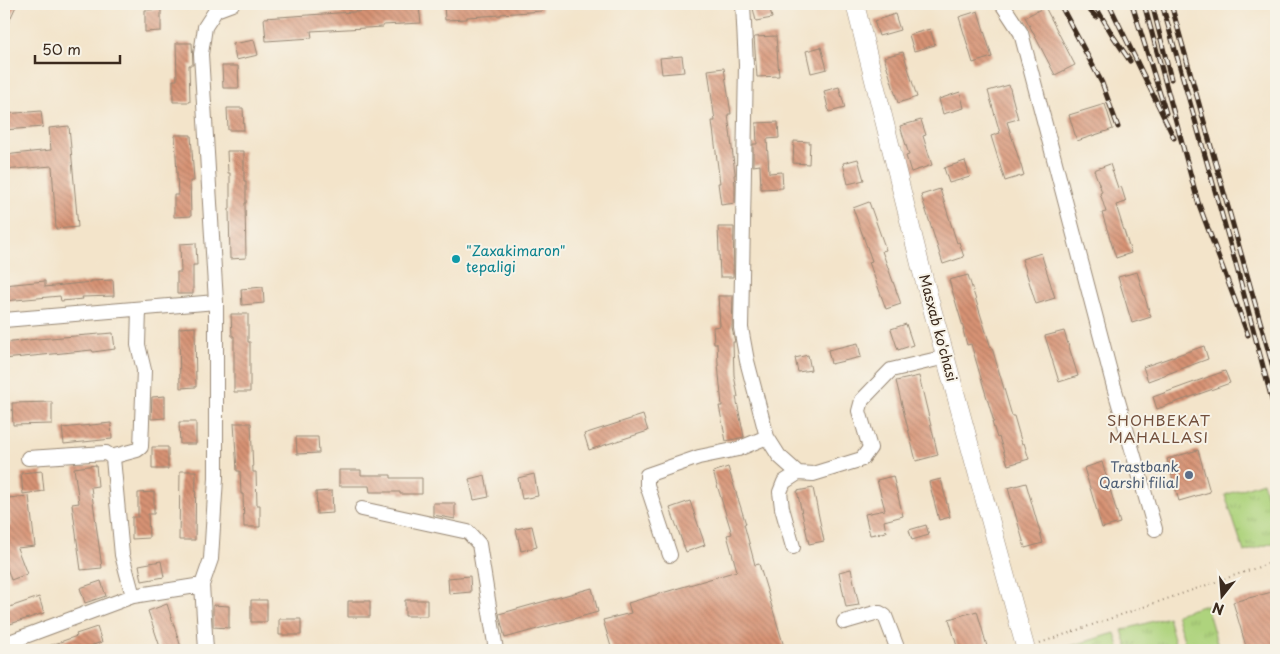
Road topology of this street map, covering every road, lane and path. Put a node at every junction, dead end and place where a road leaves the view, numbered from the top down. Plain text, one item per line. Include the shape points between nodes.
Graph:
1 (232, 4) edge
2 (743, 4) edge
3 (855, 4) edge
4 (1002, 4) edge
5 (216, 302) junction
6 (139, 309) junction
7 (4, 320) edge
8 (946, 356) junction
9 (767, 437) junction
10 (111, 457) junction
11 (28, 458) dead end
12 (798, 473) junction
13 (362, 509) dead end
14 (1155, 529) dead end
15 (792, 546) dead end
16 (670, 555) dead end
17 (1276, 561) edge
18 (202, 585) junction
19 (132, 596) junction
20 (844, 622) dead end
21 (4, 644) edge
22 (1026, 649) edge
23 (206, 650) edge
24 (496, 650) edge
25 (898, 650) edge

1 - 5 street via 216,10 205,27 201,54
2 - 9 street via 746,65 741,328
3 - 8 main road, Masxab ko'chasi
4 - 14 street via 1022,33 1114,387
5 - 6 street
5 - 18 street via 216,478 211,559
6 - 7 street
6 - 10 street via 138,345 144,370 141,447
8 - 12 street via 891,370 862,400 859,411 870,448 862,459 813,474
8 - 22 main road, Masxab ko'chasi
9 - 12 street via 779,456
9 - 16 street via 647,475 647,486
10 - 11 street via 106,453
10 - 19 street via 122,555
12 - 15 street via 784,482 780,492
13 - 24 street via 468,532 479,544
17 - 22 path
18 - 19 street
18 - 23 street
19 - 21 street
20 - 25 street via 880,613 885,616

